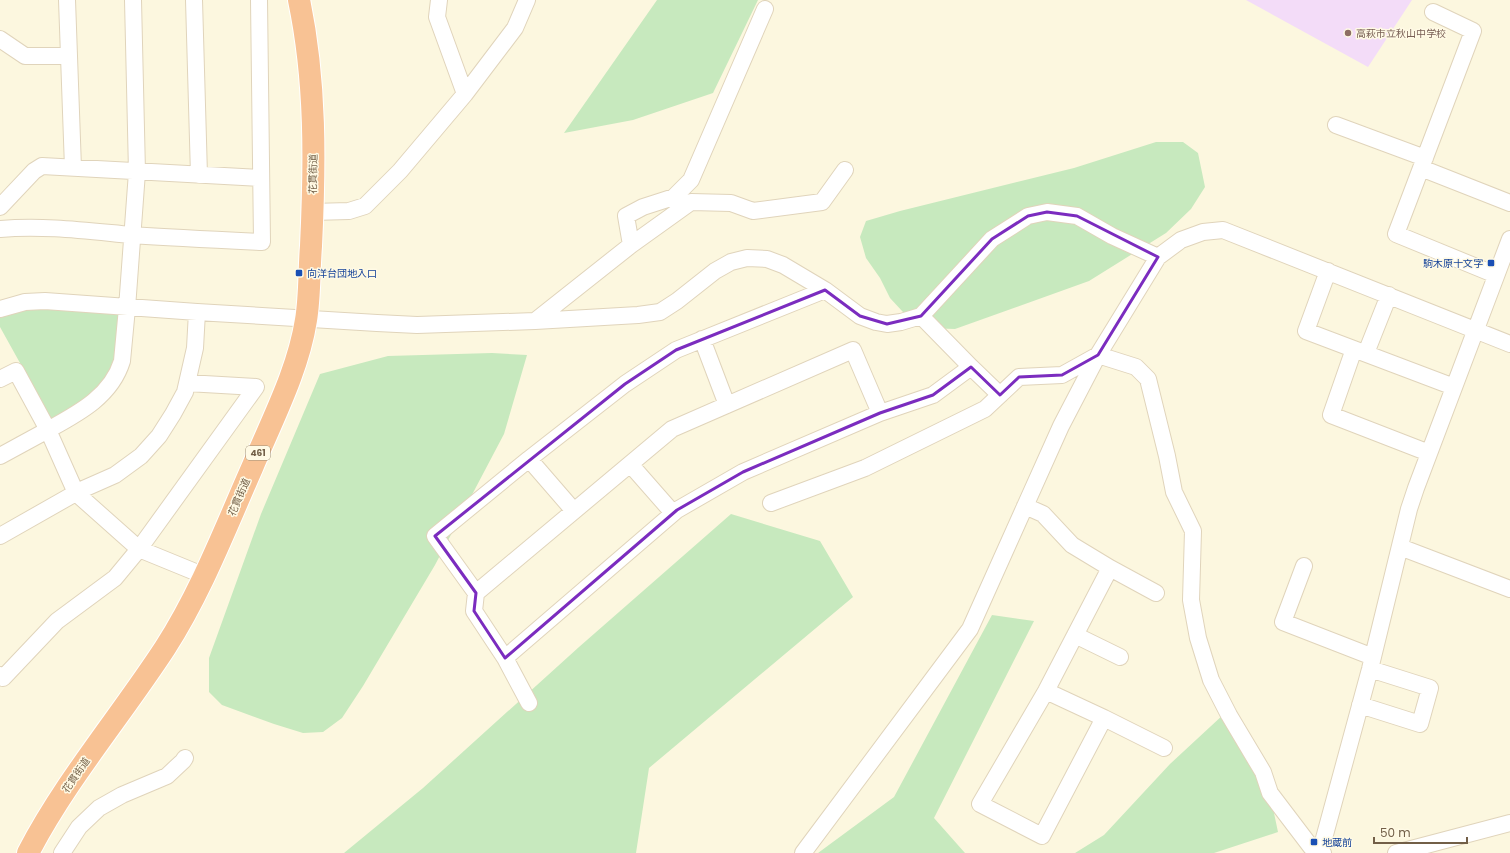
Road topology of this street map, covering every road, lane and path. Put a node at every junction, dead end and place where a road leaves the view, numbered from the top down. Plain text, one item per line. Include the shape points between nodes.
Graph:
1 (67, 0) edge
2 (133, 0) edge
3 (194, 0) edge
4 (259, 0) edge
5 (299, 0) edge
6 (439, 0) edge
7 (527, 0) edge
8 (765, 9) dead end
9 (1433, 12) dead end
10 (0, 39) edge
11 (69, 56) junction
12 (465, 94) junction
13 (1336, 125) dead end
14 (1423, 163) junction
15 (73, 168) junction
16 (844, 170) dead end
17 (137, 172) junction
18 (199, 175) junction
19 (261, 178) junction
20 (1510, 203) edge
21 (0, 207) edge
22 (312, 212) junction
23 (0, 229) edge
24 (132, 235) junction
25 (1510, 239) edge
26 (631, 245) junction
27 (1158, 257) junction
28 (1328, 271) junction
29 (1496, 275) junction
30 (825, 290) junction
31 (1389, 295) junction
32 (127, 308) junction
33 (0, 309) edge
34 (197, 312) junction
35 (921, 316) junction
36 (306, 319) junction
37 (534, 321) junction
38 (1476, 330) junction
39 (702, 339) junction
40 (1510, 344) edge
41 (1360, 351) junction
42 (1098, 355) junction
43 (971, 367) junction
44 (0, 379) edge
45 (187, 383) junction
46 (1454, 387) junction
47 (1000, 395) junction
48 (727, 405) junction
49 (880, 413) junction
50 (48, 430) junction
51 (1429, 453) junction
52 (0, 456) edge
53 (529, 459) junction
54 (630, 464) junction
55 (76, 493) junction
56 (771, 502) dead end
57 (1025, 506) junction
58 (574, 511) junction
59 (673, 513) junction
60 (0, 536) edge
61 (1400, 547) junction
62 (138, 549) junction
63 (1304, 566) dead end
64 (1110, 568) junction
65 (204, 576) junction
66 (1510, 589) edge
67 (476, 593) junction
68 (1156, 593) dead end
69 (1075, 635) junction
70 (1120, 657) dead end
71 (505, 658) junction
72 (1371, 663) junction
73 (1, 678) edge
74 (1046, 691) junction
75 (529, 703) dead end
76 (1360, 705) junction
77 (1104, 718) junction
78 (1164, 748) dead end
79 (185, 758) dead end
80 (1510, 823) edge
81 (28, 853) edge
82 (62, 853) edge
83 (803, 853) edge
84 (1321, 853) edge
85 (1396, 853) edge

1 - 11 street
2 - 17 street
3 - 18 street
4 - 19 street
5 - 22 highway, 花貫街道 / 461 via 311,78 314,169
6 - 12 street via 437,17
7 - 12 street via 515,28
8 - 26 street via 691,180 674,197 643,207 626,216
9 - 14 street via 1473,31
10 - 11 street via 25,56
11 - 15 street
12 - 22 street via 400,171 365,206 349,211
13 - 14 street
14 - 20 street
14 - 29 street via 1396,234
15 - 17 street
15 - 21 street via 42,166 34,171
16 - 26 street via 822,202 753,211 732,204 691,202
17 - 18 street
17 - 24 street
18 - 19 street
19 - 24 street via 262,242
22 - 36 highway, 花貫街道 / 461
23 - 24 street via 29,228
24 - 32 street
25 - 29 street
26 - 37 street
27 - 28 street via 1181,240 1203,232 1223,230
27 - 35 street via 1112,236 1077,216 1047,212 1028,216 992,239
27 - 42 street
28 - 31 street
28 - 41 street via 1306,331
29 - 38 street
30 - 35 street via 860,316 876,322 887,324
30 - 37 street via 784,265 767,259 747,258 714,271 660,312
30 - 39 street
31 - 38 street
31 - 41 street
32 - 33 street via 45,301 25,302
32 - 34 street
32 - 50 street via 123,358 120,368 105,392 80,412
34 - 36 street
34 - 45 street via 195,348
35 - 43 street
36 - 37 street via 377,324
36 - 65 highway, 花貫街道 / 461 via 301,344 281,400
38 - 40 street
38 - 46 street
39 - 48 street
39 - 53 street via 676,350 625,384
41 - 46 street
41 - 51 street via 1331,415
42 - 47 street via 1062,375 1019,377
42 - 57 street via 1061,426
42 - 84 street via 1136,367 1148,379 1174,492 1193,531 1192,600 1198,638 1211,680 1263,772 1270,793 1311,847
43 - 47 street
43 - 49 street via 933,395
44 - 50 street via 16,370
45 - 55 street via 173,414 159,436 141,456 115,475
45 - 62 street via 256,387
46 - 51 street
47 - 56 street via 985,409 865,468
48 - 49 street via 853,350
48 - 54 street via 672,429
49 - 59 street via 743,472
50 - 52 street
50 - 55 street
51 - 61 street via 1409,509
53 - 58 street
53 - 67 street via 435,536
54 - 58 street
54 - 59 street
55 - 60 street
55 - 62 street
57 - 64 street via 1042,514 1072,545
57 - 83 street via 970,628
58 - 67 street
59 - 71 street
61 - 66 street
61 - 72 street
62 - 65 street
62 - 73 street via 115,578 57,621
63 - 72 street via 1283,622
64 - 68 street
64 - 69 street
65 - 81 highway, 花貫街道 / 461 via 188,611 165,648 60,797
67 - 71 street via 474,611
69 - 70 street
69 - 74 street
71 - 75 street
72 - 76 street
72 - 76 street via 1430,688 1420,724
74 - 77 street
74 - 77 street via 980,804 1042,836
76 - 84 street
77 - 78 street
79 - 82 street via 167,776 99,808 79,827
80 - 85 street

